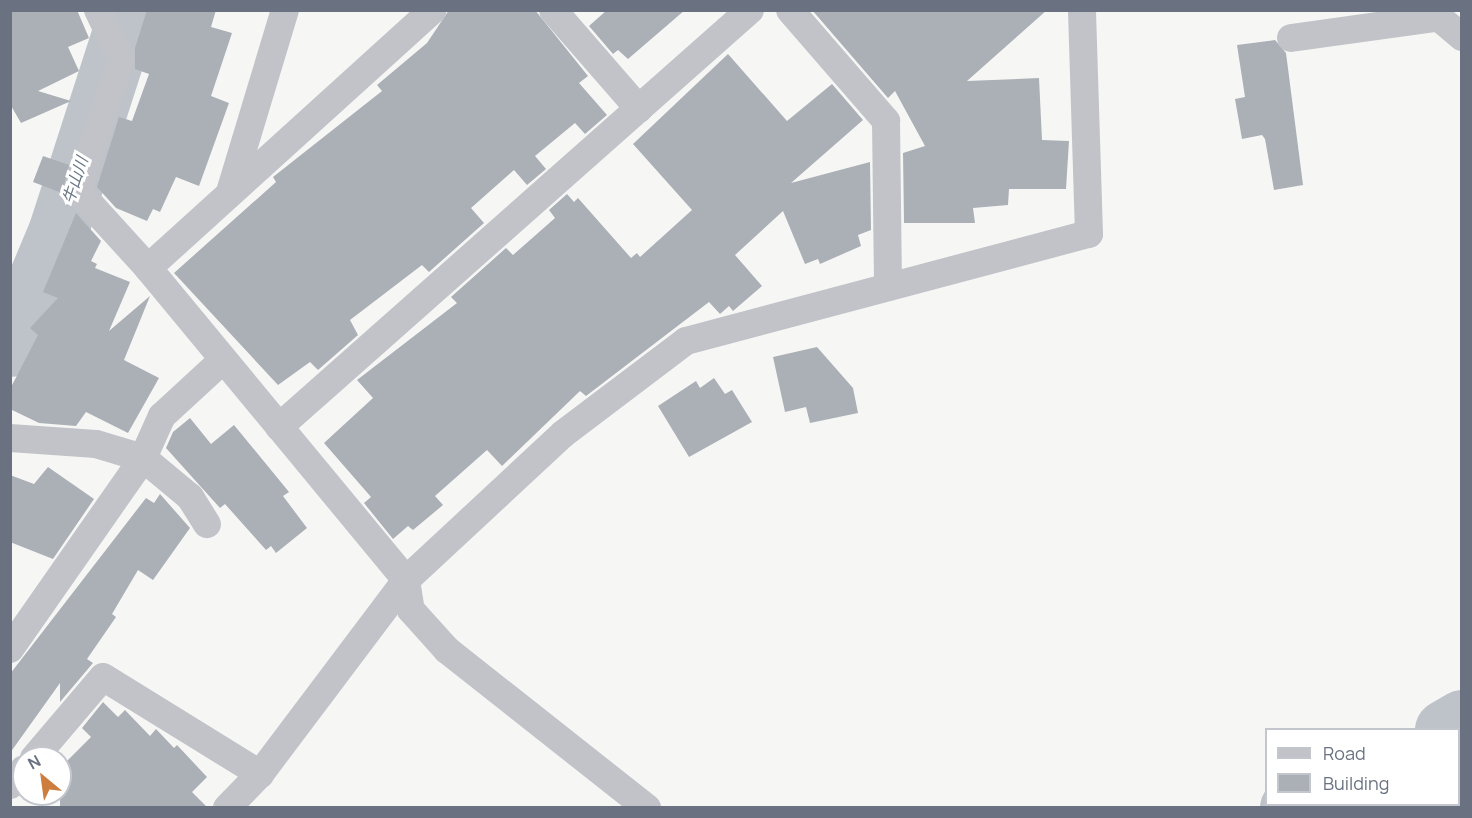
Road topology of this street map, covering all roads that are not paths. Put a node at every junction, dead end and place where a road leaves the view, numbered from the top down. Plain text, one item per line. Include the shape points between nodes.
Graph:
1 (98, 10) edge
2 (285, 10) edge
3 (434, 10) edge
4 (553, 10) edge
5 (750, 10) edge
6 (790, 10) edge
7 (1082, 10) edge
8 (1433, 14) edge
9 (1461, 37) edge
10 (1292, 38) dead end
11 (639, 109) junction
12 (230, 192) junction
13 (148, 268) junction
14 (888, 287) junction
15 (223, 360) junction
16 (279, 427) junction
17 (10, 438) edge
18 (143, 458) junction
19 (207, 524) dead end
20 (406, 580) junction
21 (10, 649) edge
22 (44, 746) edge
23 (260, 774) junction
24 (227, 807) edge
25 (647, 807) edge

1 - 13 street via 121,58 78,191
2 - 12 street
3 - 12 street
4 - 11 street
5 - 11 street
6 - 14 street via 886,121
7 - 14 street via 1089,234
8 - 9 street
8 - 10 street
11 - 16 street
12 - 13 street
13 - 15 street
14 - 20 street via 686,341 563,434
15 - 16 street
15 - 18 street via 162,416
16 - 20 street
17 - 18 street via 96,444
18 - 19 street via 190,497
18 - 21 street
20 - 23 street
20 - 25 street via 411,610 447,650
22 - 23 street via 103,677
23 - 24 street

